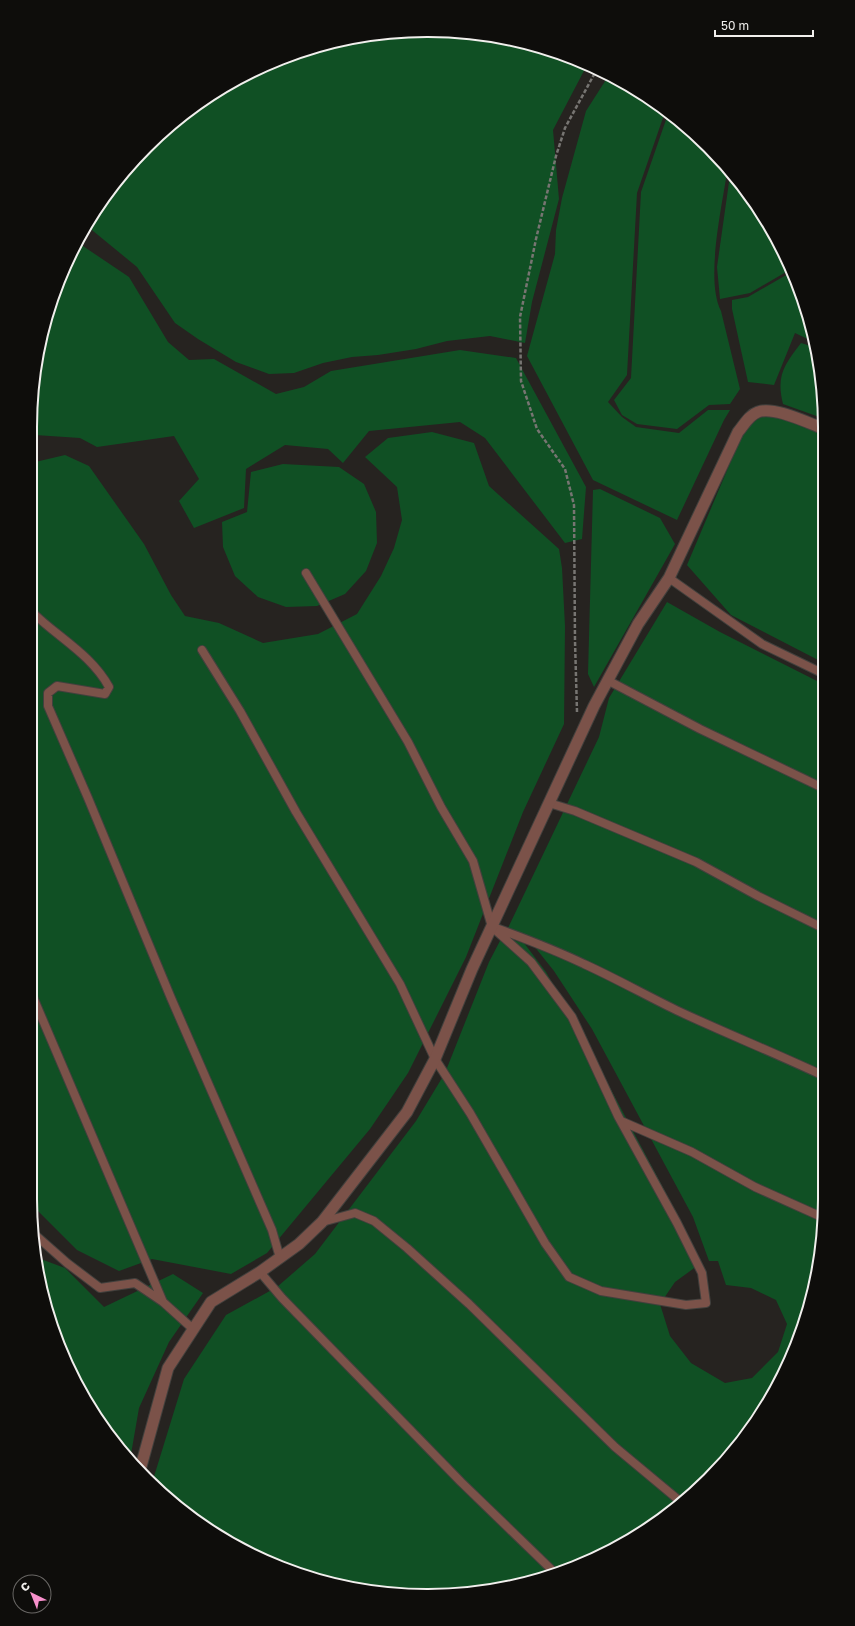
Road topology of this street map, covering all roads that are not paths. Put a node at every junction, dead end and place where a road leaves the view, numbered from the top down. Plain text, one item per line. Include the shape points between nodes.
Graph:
1 (818, 427) edge
2 (306, 573) dead end
3 (669, 578) junction
4 (37, 616) edge
5 (202, 650) dead end
6 (818, 671) edge
7 (607, 680) junction
8 (818, 786) edge
9 (549, 803) junction
10 (818, 926) edge
11 (492, 927) junction
12 (37, 1006) edge
13 (435, 1059) junction
14 (818, 1073) edge
15 (621, 1121) junction
16 (817, 1215) edge
17 (322, 1222) junction
18 (39, 1239) edge
19 (280, 1258) junction
20 (260, 1272) junction
21 (163, 1302) junction
22 (193, 1329) junction
23 (142, 1464) edge
24 (677, 1499) edge
25 (551, 1569) edge

1 - 3 street via 777,412 758,412 748,418 738,432
2 - 11 lane via 404,735 441,807 473,861
3 - 6 lane via 762,644
3 - 7 street via 638,624
4 - 19 lane via 84,655 109,687 105,694 57,686 48,693 48,706 272,1230
5 - 13 lane via 400,984
7 - 8 lane via 700,730
7 - 9 street
9 - 10 lane via 575,811 696,862
9 - 11 street
11 - 13 street
11 - 14 lane via 585,964 727,1034
11 - 15 lane via 531,962 572,1017
12 - 21 lane
13 - 15 lane via 470,1113 545,1243 569,1277 602,1291 686,1305 706,1304 702,1272
13 - 17 street via 407,1112
15 - 16 lane via 692,1152 755,1188
17 - 19 street
17 - 24 lane via 355,1213 374,1221 469,1304 616,1447
18 - 21 lane via 67,1264 100,1288 135,1282
19 - 20 street
20 - 22 street via 211,1302
20 - 25 lane via 282,1298 462,1482
21 - 22 lane
22 - 23 street via 168,1368

